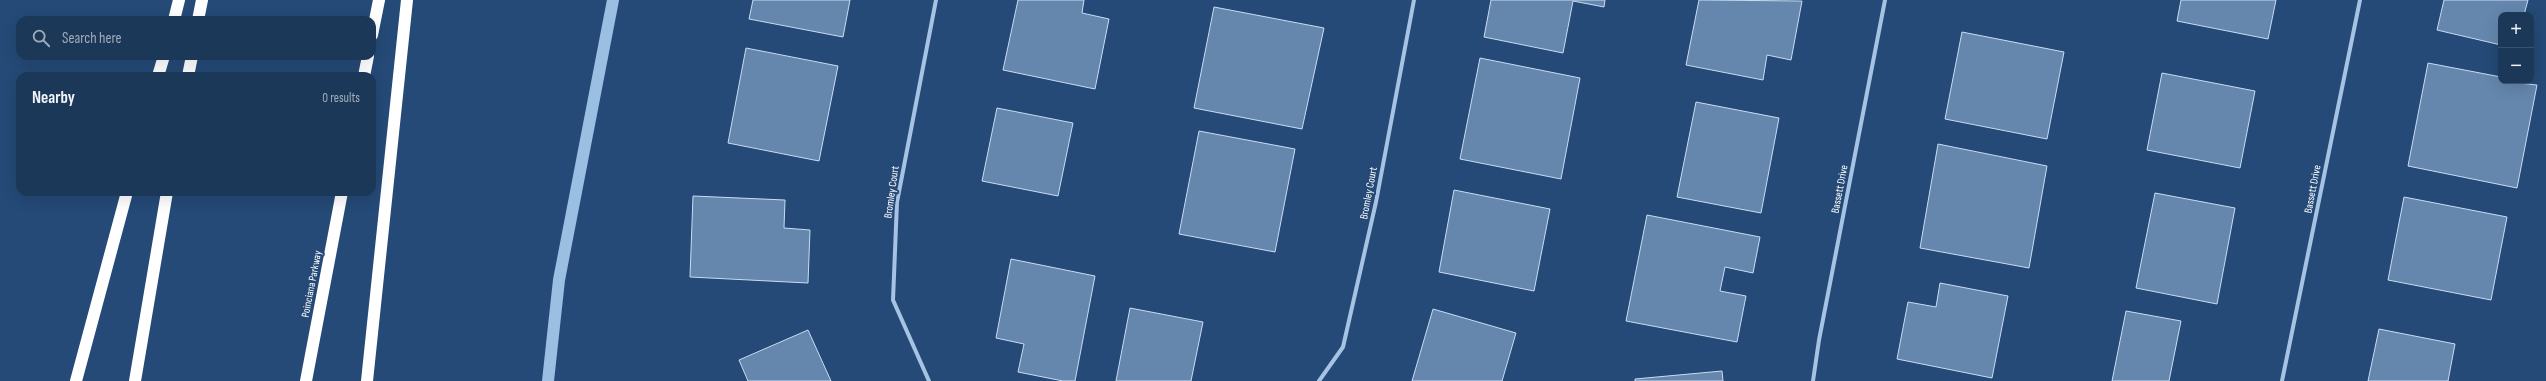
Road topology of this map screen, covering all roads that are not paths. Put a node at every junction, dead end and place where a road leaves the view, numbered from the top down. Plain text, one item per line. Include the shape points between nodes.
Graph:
1 (179, 0) edge
2 (202, 0) edge
3 (379, 0) edge
4 (407, 0) edge
5 (936, 0) edge
6 (1414, 0) edge
7 (1885, 0) edge
8 (2360, 0) edge
9 (175, 16) edge
10 (199, 16) edge
11 (376, 16) edge
12 (163, 60) edge
13 (191, 60) edge
14 (367, 60) edge
15 (159, 72) edge
16 (189, 72) edge
17 (365, 72) edge
18 (126, 196) edge
19 (166, 196) edge
20 (341, 196) edge
21 (76, 381) edge
22 (135, 381) edge
23 (306, 381) edge
24 (367, 381) edge
25 (929, 381) edge
26 (1319, 381) edge
27 (1813, 381) edge
28 (2282, 381) edge

1 - 9 highway
2 - 10 highway
3 - 11 highway
4 - 24 highway
5 - 25 street, Bromley Court via 897,202 893,300
6 - 26 street, Bromley Court via 1376,202 1343,346
7 - 27 street, Bassett Drive
8 - 28 street, Bassett Drive
12 - 15 highway
13 - 16 highway
14 - 17 highway
18 - 21 highway
19 - 22 highway
20 - 23 highway, Poinciana Parkway

